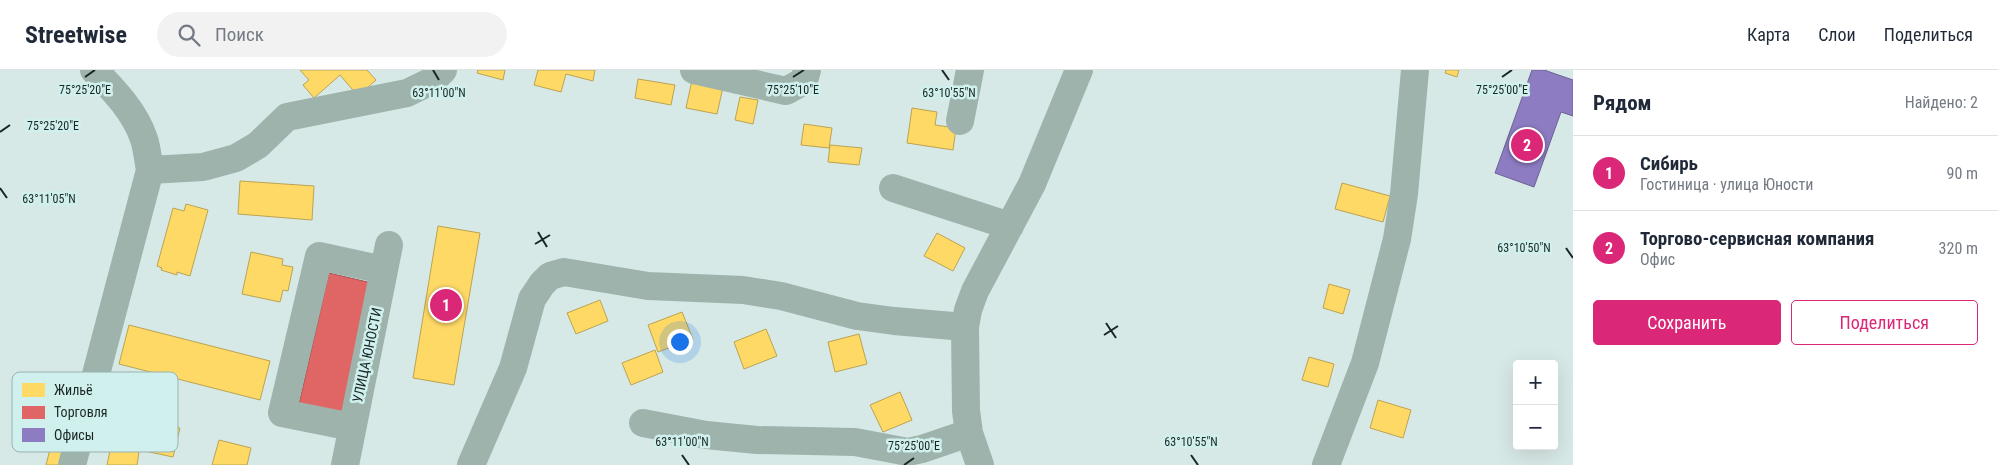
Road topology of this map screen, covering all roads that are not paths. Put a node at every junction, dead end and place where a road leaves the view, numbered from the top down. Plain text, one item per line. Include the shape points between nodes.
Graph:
1 (94, 70) edge
2 (443, 70) edge
3 (694, 70) edge
4 (807, 70) edge
5 (970, 70) edge
6 (1079, 70) edge
7 (1415, 70) edge
8 (960, 121) dead end
9 (150, 170) junction
10 (893, 188) dead end
11 (1010, 226) junction
12 (966, 327) junction
13 (97, 372) edge
14 (642, 423) dead end
15 (352, 427) junction
16 (969, 433) junction
17 (75, 452) edge
18 (72, 465) edge
19 (345, 465) edge
20 (472, 465) edge
21 (980, 465) edge
22 (1326, 465) edge

1 - 9 street via 135,119 145,140
2 - 9 street via 432,81 407,92 287,117 258,145 236,158 203,167
3 - 4 street via 786,91 804,81
5 - 8 street
6 - 11 street via 1032,184
7 - 22 street via 1404,194 1396,239 1365,363
9 - 13 street
10 - 11 street
11 - 12 street via 975,291
12 - 16 street
12 - 20 street via 857,316 781,296 743,290 648,286 564,272 550,276 532,299 513,368
14 - 16 street via 757,440 854,442 908,452
15 - 15 street, УЛИЦА ЮНОСТИ via 387,257 319,256 282,413
15 - 19 street, УЛИЦА ЮНОСТИ
16 - 21 street
17 - 18 street

